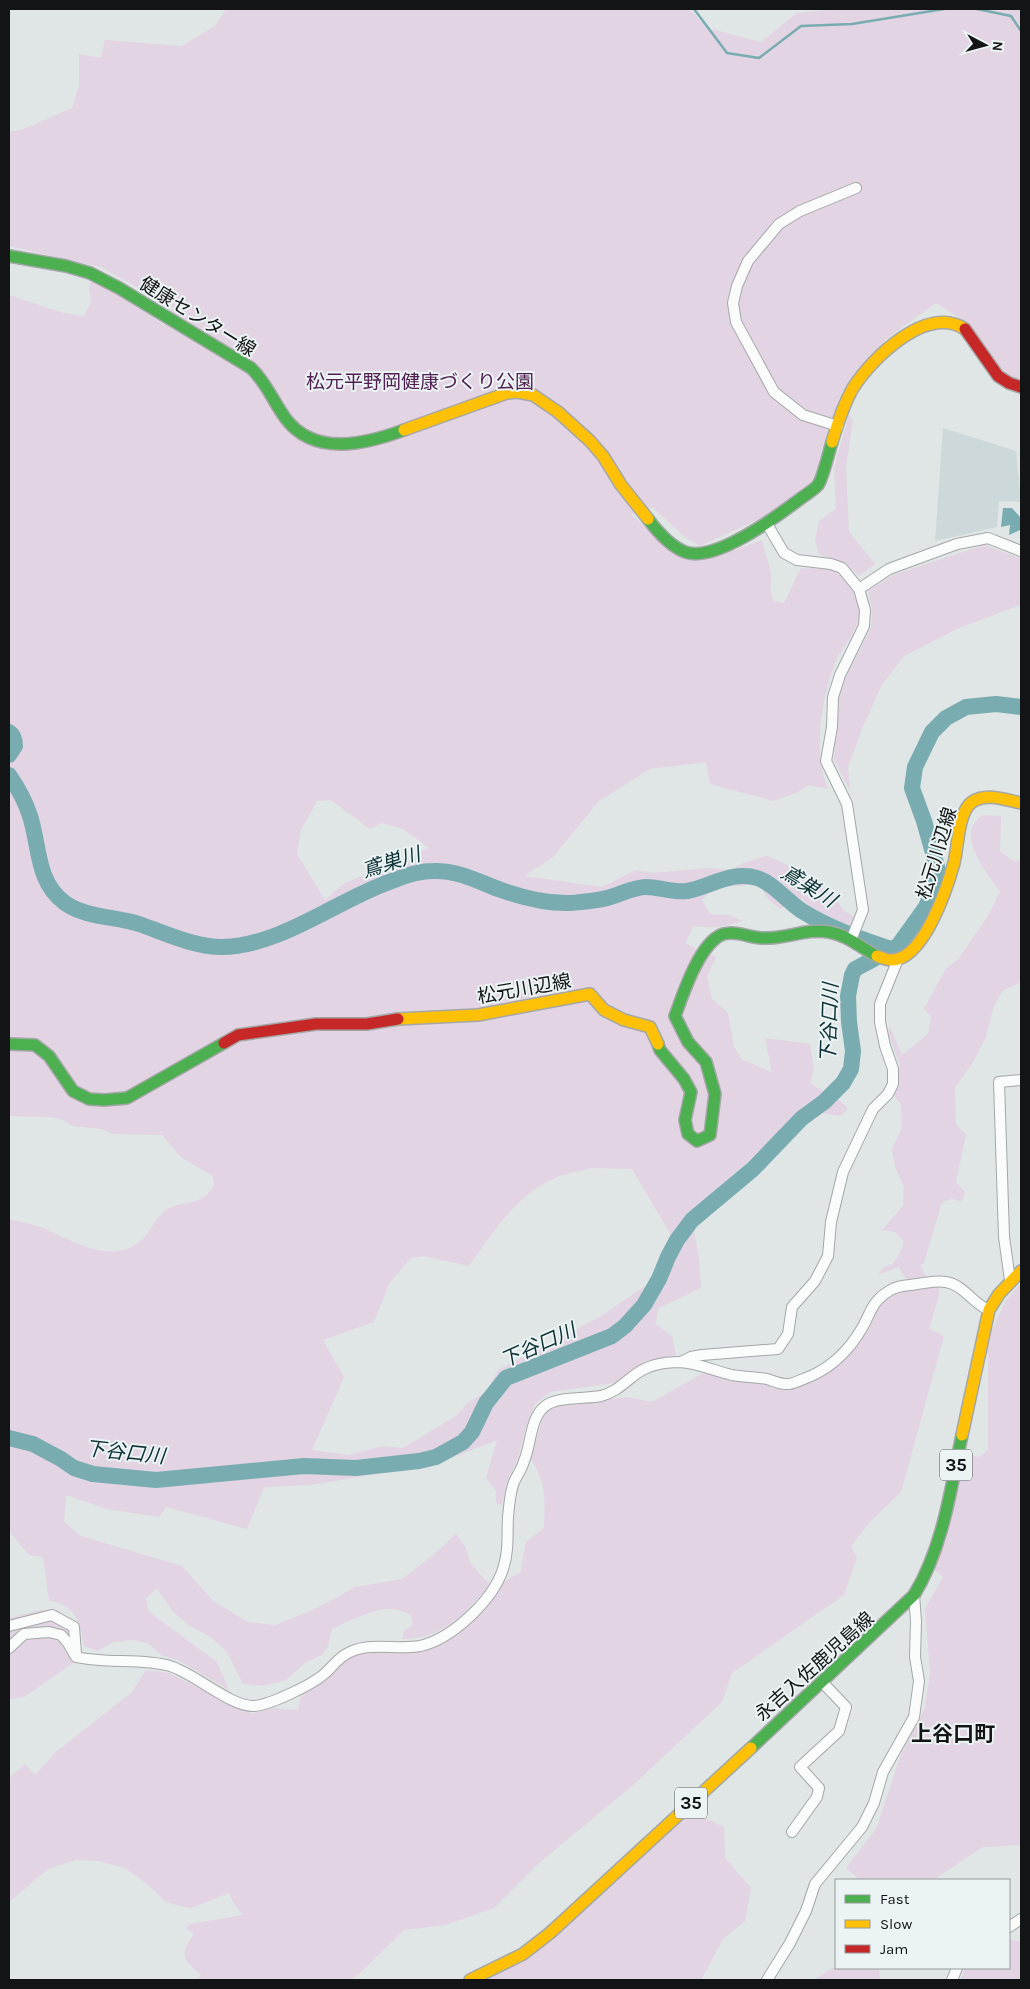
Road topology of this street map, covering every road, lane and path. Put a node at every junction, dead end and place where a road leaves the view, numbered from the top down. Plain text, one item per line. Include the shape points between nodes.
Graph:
1 (856, 188) dead end
2 (9, 256) edge
3 (1021, 387) edge
4 (838, 426) junction
5 (767, 524) junction
6 (1021, 551) edge
7 (859, 589) junction
8 (1021, 803) edge
9 (852, 940) junction
10 (894, 960) junction
11 (9, 1044) edge
12 (1021, 1080) edge
13 (1021, 1271) edge
14 (1010, 1280) junction
15 (989, 1310) junction
16 (681, 1362) junction
17 (914, 1595) junction
18 (9, 1626) edge
19 (9, 1648) edge
20 (76, 1658) junction
21 (822, 1682) junction
22 (792, 1832) dead end
23 (1021, 1919) edge
24 (1010, 1926) edge
25 (470, 1980) edge
26 (767, 1980) edge

1 - 4 street via 800,211 779,224 748,261 733,303 736,322 774,392 803,415
2 - 5 main road, 健康センター線 via 90,272 120,288 251,368 263,380 291,425 324,443 338,445 373,440 507,393 526,392 558,412 590,441 655,529 685,552 703,553 716,549
3 - 4 main road, 健康センター線 via 998,376 964,328 954,323 931,323 918,327 868,370 844,405
4 - 5 main road, 健康センター線 via 818,485
5 - 7 street via 784,552 797,560 842,568
6 - 7 street via 988,538 957,544 888,569
7 - 9 street via 866,619 833,698 826,761 847,804 863,910
8 - 10 main road, 松元川辺線 via 980,798 970,803 962,816 949,881 928,931 918,944
9 - 10 main road, 松元川辺線 via 871,953
9 - 11 main road, 松元川辺線 via 816,930 772,938 732,932 716,938 695,970 675,1016 688,1042 706,1062 715,1094 710,1135 697,1140 688,1134 685,1120 691,1092 660,1050 650,1026 624,1020 604,1010 590,994 478,1015 407,1018 367,1024 316,1024 238,1035 126,1098 104,1100 89,1099 73,1091 49,1056 35,1045
10 - 16 street via 880,1004 880,1022 893,1069 893,1084 873,1109 843,1172 831,1222 828,1256 815,1281 792,1307 788,1334 778,1348 702,1355
12 - 14 street via 999,1082 1004,1237
13 - 14 main road, 永吉入佐鹿児島線 / 35
14 - 15 main road, 永吉入佐鹿児島線 / 35
15 - 16 street via 948,1282 906,1284 889,1290 871,1307 862,1328 843,1355 813,1375 789,1384 732,1375
15 - 17 main road, 永吉入佐鹿児島線 / 35 via 935,1550 930,1567
16 - 20 street via 645,1368 608,1394 551,1402 543,1407 513,1484 508,1516 508,1551 498,1584 478,1608 440,1640 418,1646 366,1647 349,1652 315,1680 290,1694 254,1706 240,1703 169,1666
17 - 21 main road, 永吉入佐鹿児島線 / 35
17 - 26 street via 914,1657 918,1681 914,1718 883,1772 874,1803 862,1827 815,1884 790,1943
18 - 20 street via 52,1615 74,1627
19 - 20 street via 24,1634 48,1632 61,1635
21 - 22 street via 846,1707 839,1731 800,1767 819,1788 817,1797
21 - 25 main road, 永吉入佐鹿児島線 / 35 via 550,1932 523,1954
23 - 24 street

